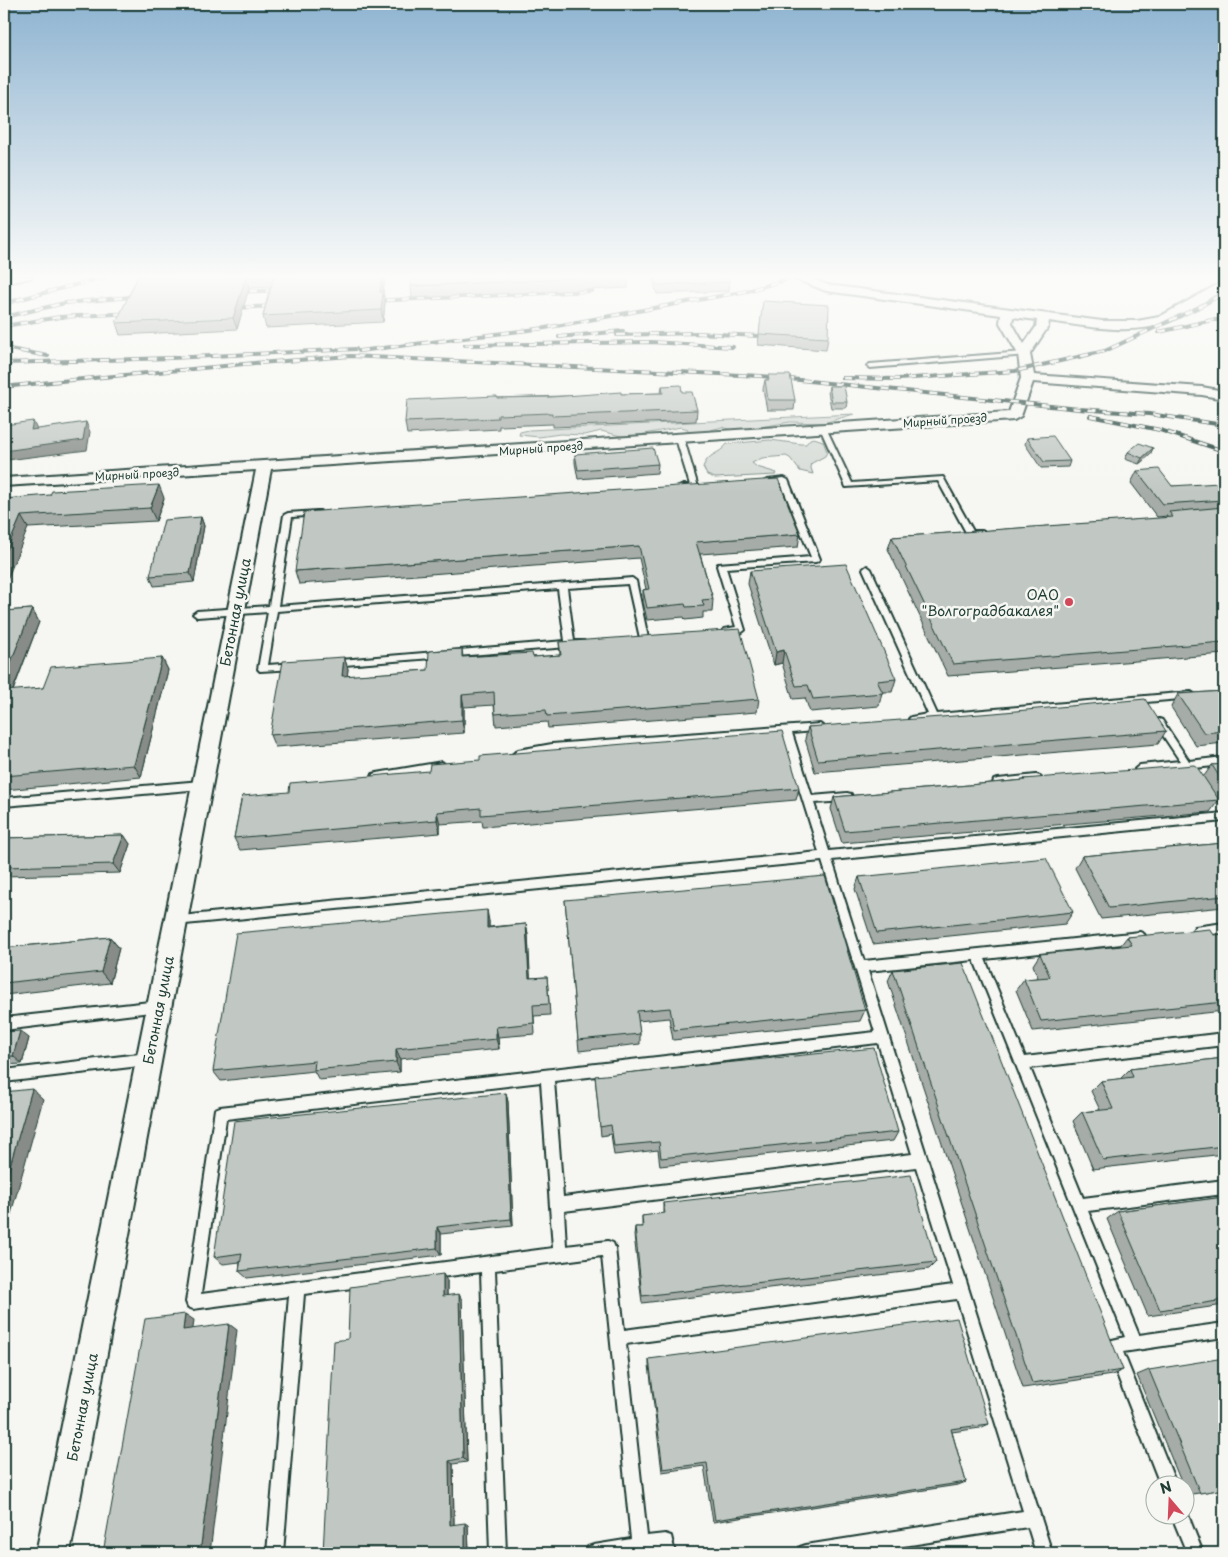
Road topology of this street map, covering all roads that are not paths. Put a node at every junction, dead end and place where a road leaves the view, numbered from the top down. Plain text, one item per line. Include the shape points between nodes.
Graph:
1 (1021, 349) edge
2 (1028, 349) edge
3 (1024, 354) junction
4 (870, 366) dead end
5 (1028, 378) junction
6 (1224, 394) edge
7 (823, 428) junction
8 (680, 438) junction
9 (264, 466) junction
10 (4, 482) edge
11 (757, 482) edge
12 (674, 488) edge
13 (328, 512) edge
14 (991, 532) edge
15 (867, 569) dead end
16 (562, 586) junction
17 (273, 608) junction
18 (235, 612) junction
19 (197, 614) dead end
20 (722, 632) edge
21 (654, 637) edge
22 (589, 643) edge
23 (570, 644) junction
24 (322, 664) edge
25 (303, 666) edge
26 (1197, 694) edge
27 (1149, 707) junction
28 (934, 718) junction
29 (904, 720) edge
30 (835, 726) edge
31 (786, 730) junction
32 (505, 756) edge
33 (1224, 762) edge
34 (448, 765) edge
35 (1187, 765) junction
36 (1128, 770) edge
37 (1051, 778) edge
38 (363, 779) edge
39 (1196, 780) edge
40 (983, 784) edge
41 (201, 785) junction
42 (856, 796) edge
43 (808, 800) junction
44 (4, 802) edge
45 (1220, 815) edge
46 (825, 856) junction
47 (176, 920) junction
48 (1224, 928) edge
49 (1185, 932) edge
50 (1155, 935) edge
51 (977, 954) junction
52 (860, 967) junction
53 (159, 1006) junction
54 (4, 1024) edge
55 (882, 1037) junction
56 (1224, 1039) edge
57 (149, 1059) junction
58 (1021, 1063) junction
59 (4, 1076) edge
60 (547, 1076) junction
61 (920, 1160) junction
62 (1224, 1187) edge
63 (556, 1205) junction
64 (1079, 1205) junction
65 (560, 1254) junction
66 (488, 1264) junction
67 (297, 1288) junction
68 (962, 1291) junction
69 (1224, 1330) edge
70 (618, 1338) junction
71 (1135, 1343) junction
72 (1164, 1474) edge
73 (1033, 1518) junction
74 (1184, 1524) edge
75 (640, 1546) junction
76 (53, 1553) edge
77 (275, 1553) edge
78 (498, 1553) edge
79 (594, 1553) edge
80 (667, 1553) edge
81 (806, 1553) edge
82 (1044, 1553) edge
83 (1195, 1553) edge

1 - 3 street
2 - 3 street
3 - 4 lane
3 - 5 street, Мирный проезд
5 - 6 street
5 - 7 street, Мирный проезд via 1014,416
7 - 8 street, Мирный проезд
7 - 14 lane via 849,485 940,479 971,534
8 - 9 street, Мирный проезд
8 - 12 lane via 699,486
9 - 10 street, Мирный проезд
9 - 18 street, Бетонная улица
11 - 20 lane via 784,480 816,559 721,566 741,630
13 - 17 lane via 288,515
15 - 28 lane
16 - 17 lane
16 - 21 lane via 632,581 640,638
16 - 23 lane
17 - 18 lane
17 - 25 lane via 263,669
18 - 19 lane
18 - 41 street, Бетонная улица
22 - 23 lane
23 - 24 lane
26 - 27 lane
27 - 28 lane
27 - 35 lane
28 - 29 lane
30 - 31 lane
31 - 32 lane via 552,748
31 - 43 lane
33 - 35 lane
34 - 38 lane
35 - 36 lane
35 - 39 lane
37 - 40 lane
41 - 44 lane
41 - 47 street, Бетонная улица
42 - 43 lane
43 - 46 lane
45 - 46 lane
46 - 47 lane
46 - 52 lane
47 - 53 street, Бетонная улица
48 - 49 lane
50 - 51 lane
51 - 52 lane
51 - 58 lane
52 - 55 lane
53 - 54 lane
53 - 57 street, Бетонная улица
55 - 60 lane
55 - 61 lane
56 - 58 lane
57 - 59 lane
57 - 76 street, Бетонная улица
58 - 64 lane
60 - 63 lane
60 - 67 lane via 220,1113 193,1302
61 - 63 lane
61 - 68 lane
62 - 64 lane
63 - 65 lane
64 - 71 lane
65 - 66 lane
65 - 70 lane via 608,1248
66 - 67 lane
66 - 78 lane
67 - 77 lane
68 - 70 lane
68 - 73 lane
69 - 71 lane
70 - 75 lane
71 - 72 lane via 1113,1346
73 - 81 lane
73 - 82 lane
74 - 83 lane
75 - 79 lane
75 - 80 lane via 665,1542

